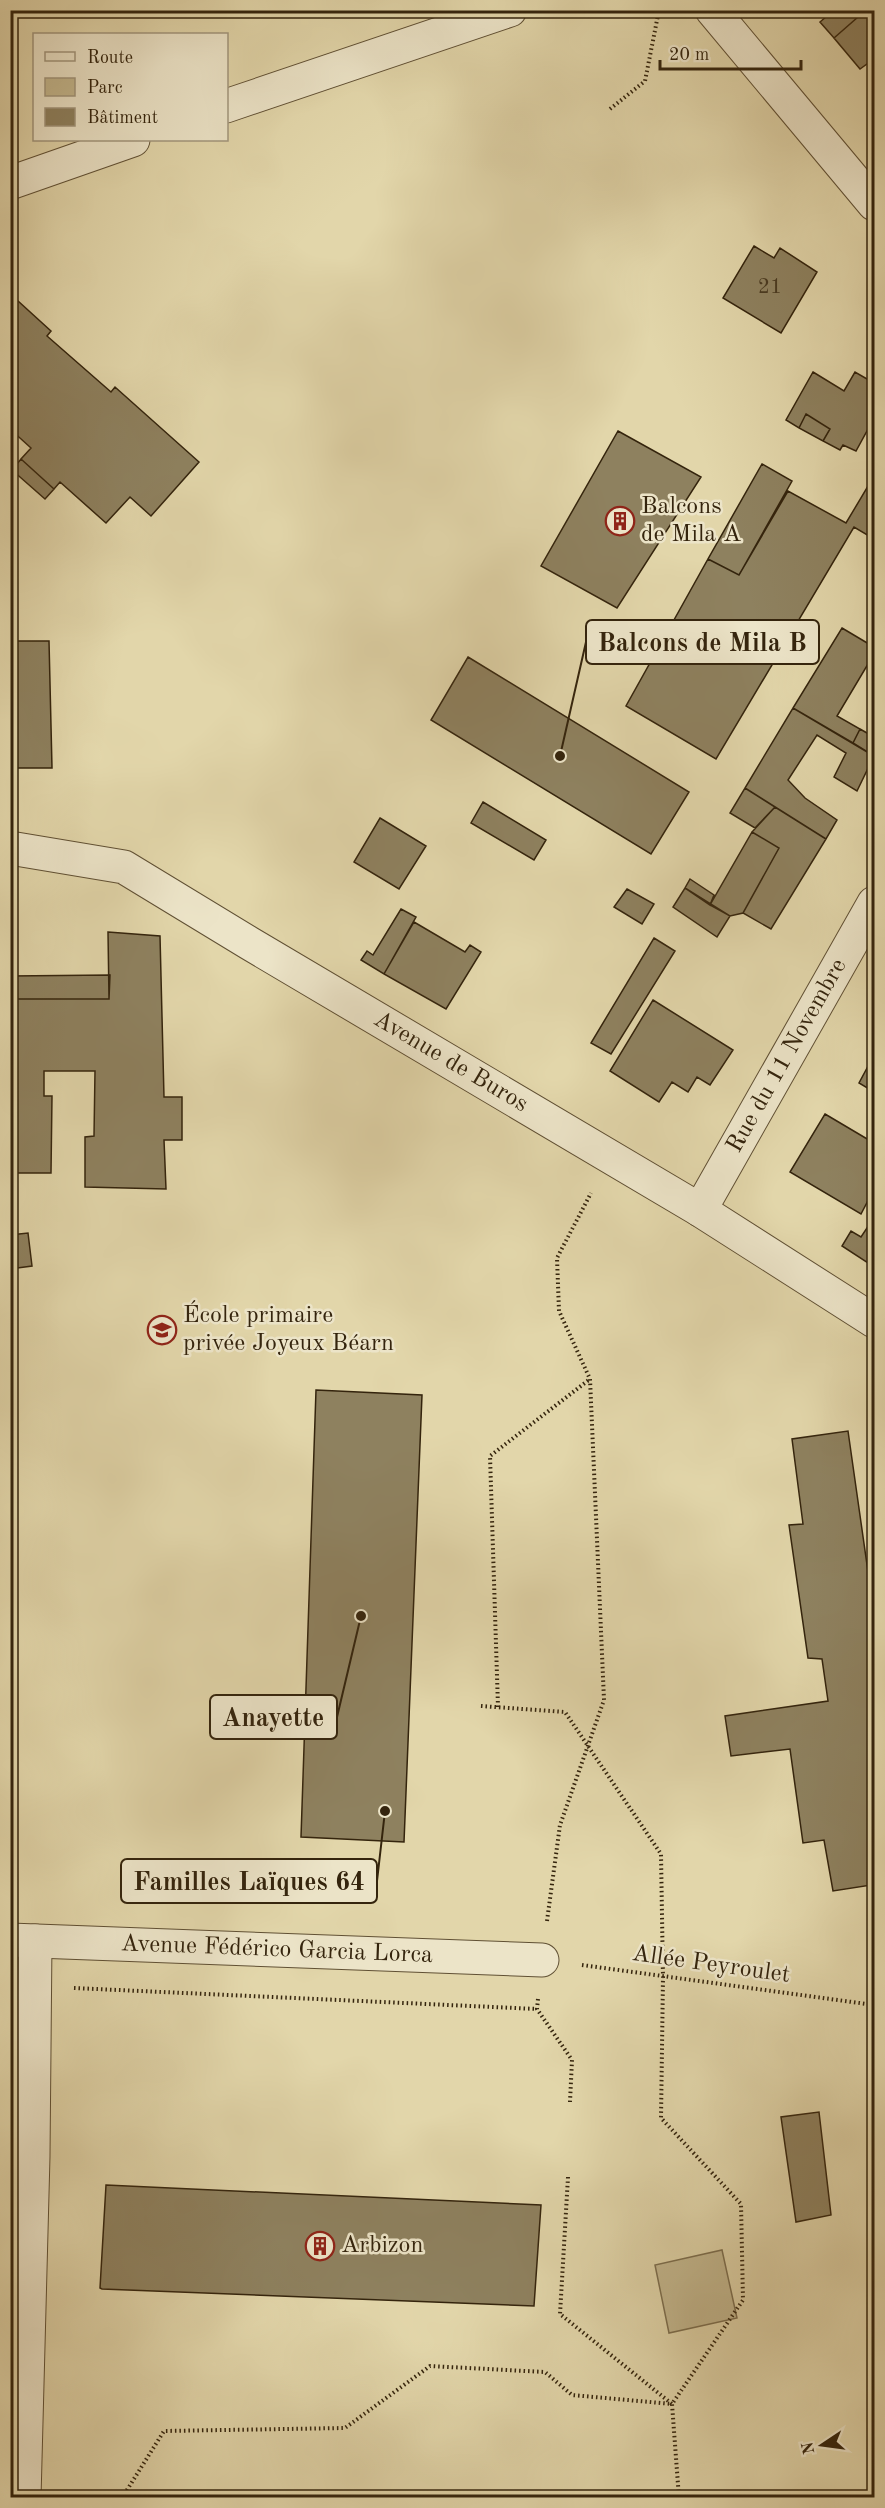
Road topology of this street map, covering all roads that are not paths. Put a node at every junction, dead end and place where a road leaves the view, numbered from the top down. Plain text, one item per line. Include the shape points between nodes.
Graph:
1 (510, 10) edge
2 (712, 10) edge
3 (228, 105) edge
4 (130, 141) edge
5 (10, 183) edge
6 (874, 204) edge
7 (10, 848) edge
8 (874, 903) edge
9 (700, 1210) junction
10 (874, 1321) edge
11 (23, 1940) edge
12 (542, 1960) road end
13 (24, 2498) edge

1 - 3 street
2 - 6 street
4 - 5 street
7 - 9 street, Avenue de Buros via 123,867
8 - 9 street, Rue du 11 Novembre
9 - 10 street, Avenue de Buros
11 - 12 street, Avenue Fédérico Garcia Lorca
11 - 13 street via 35,1987

